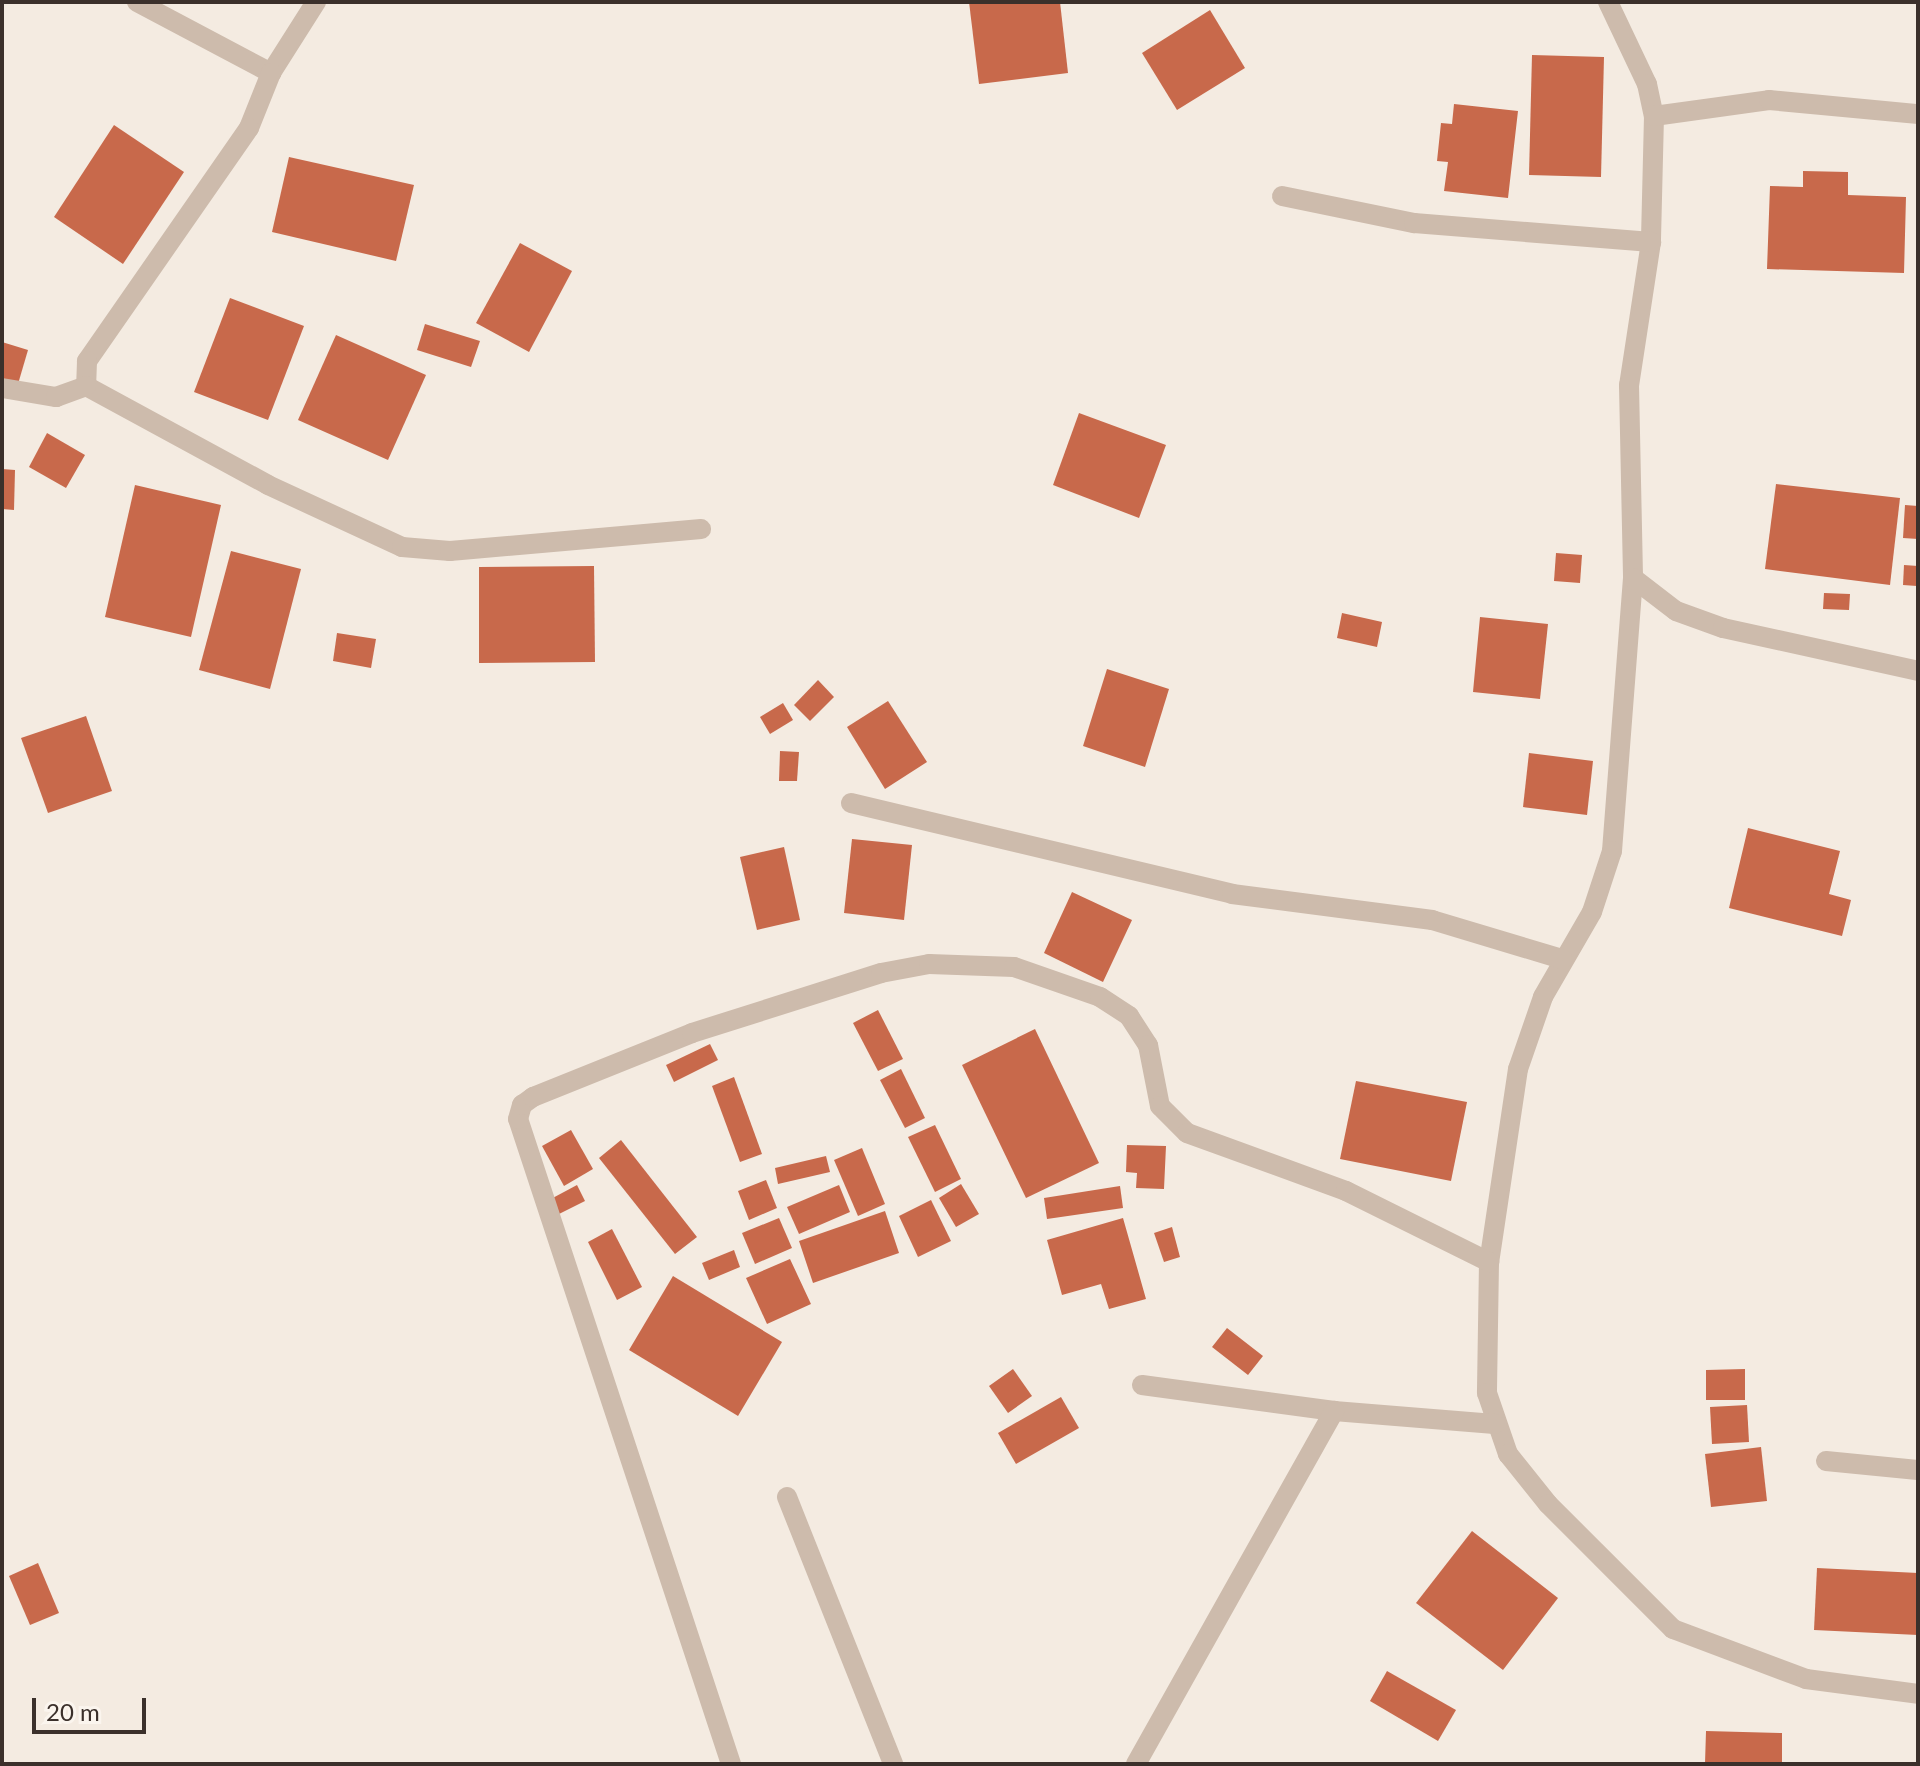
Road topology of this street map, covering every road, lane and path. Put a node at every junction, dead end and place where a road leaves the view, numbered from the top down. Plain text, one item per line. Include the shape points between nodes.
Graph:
1 (137, 2) edge
2 (316, 2) edge
3 (1608, 2) edge
4 (271, 73) junction
5 (1918, 114) edge
6 (1654, 116) junction
7 (1282, 196) dead end
8 (1651, 242) junction
9 (86, 386) junction
10 (2, 388) edge
11 (701, 529) dead end
12 (1633, 578) junction
13 (1918, 671) edge
14 (851, 803) dead end
15 (1562, 959) junction
16 (1489, 1262) junction
17 (1142, 1385) dead end
18 (1334, 1411) junction
19 (1494, 1424) junction
20 (1826, 1461) dead end
21 (1918, 1470) edge
22 (787, 1497) dead end
23 (1918, 1694) edge
24 (731, 1764) edge
25 (893, 1764) edge
26 (1136, 1764) edge

1 - 4 street
2 - 4 street
3 - 6 street via 1647,84
4 - 9 street via 249,128 87,361
5 - 6 street via 1769,100
6 - 8 street
7 - 8 street via 1414,223
8 - 12 street via 1629,385
9 - 10 street via 56,397
9 - 11 street via 268,485 402,547 450,551
12 - 13 street via 1676,611 1723,628
12 - 15 street via 1612,851 1592,912
14 - 15 street via 1232,894 1432,920
15 - 16 street via 1518,1069
16 - 19 street via 1487,1393
16 - 24 street via 1346,1191 1187,1133 1160,1106 1148,1045 1129,1016 1100,997 1014,967 929,964 881,973 692,1033 533,1097 522,1105 518,1119
17 - 18 street
18 - 19 street
18 - 26 street
19 - 23 street via 1508,1454 1548,1504 1673,1629 1806,1679
20 - 21 street
22 - 25 street

